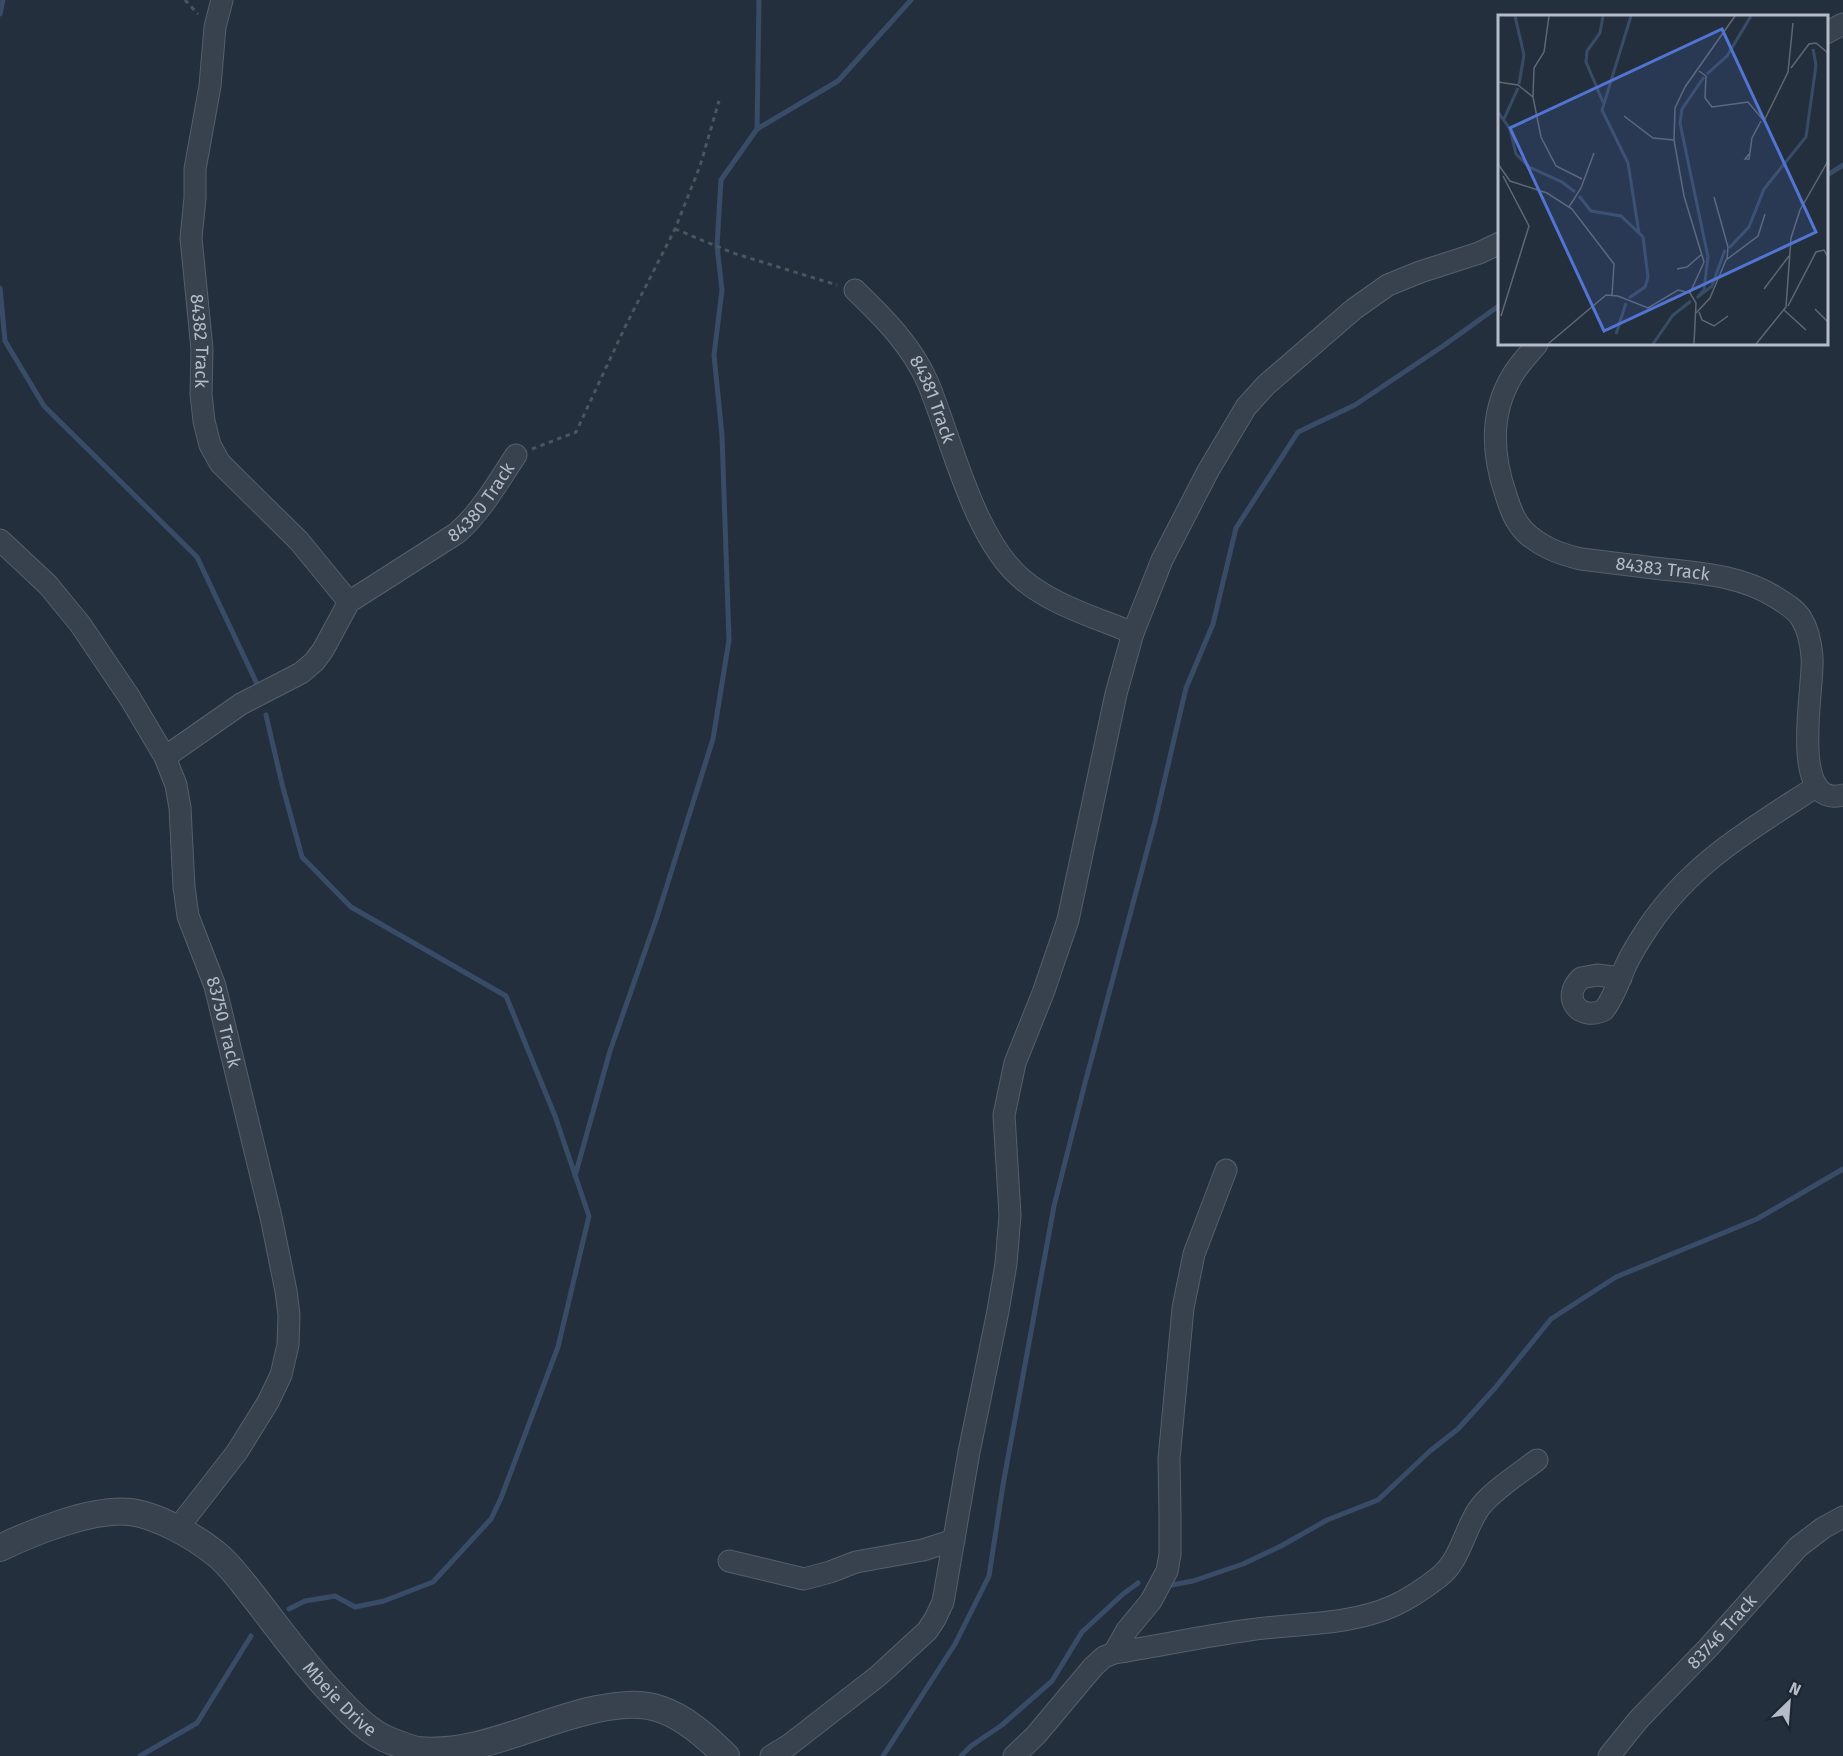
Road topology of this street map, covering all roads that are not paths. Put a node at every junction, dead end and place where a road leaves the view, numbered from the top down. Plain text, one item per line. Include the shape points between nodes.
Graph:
1 (222, 0) edge
2 (1843, 24) edge
3 (1828, 32) edge
4 (1498, 244) edge
5 (855, 290) road end
6 (1536, 345) edge
7 (516, 455) road end
8 (0, 540) edge
9 (349, 602) junction
10 (1133, 633) junction
11 (165, 757) junction
12 (1817, 786) junction
13 (1843, 795) edge
14 (1621, 978) dead end
15 (1226, 1170) dead end
16 (1537, 1460) dead end
17 (1843, 1517) edge
18 (177, 1529) junction
19 (954, 1540) junction
20 (0, 1548) edge
21 (729, 1562) dead end
22 (1113, 1653) junction
23 (726, 1756) edge
24 (771, 1756) edge
25 (1014, 1756) edge
26 (1609, 1756) edge

1 - 9 street, 84382 Track via 195,169 191,238 202,349 204,421 220,463 299,541
2 - 3 street
4 - 10 street via 1388,285 1266,385 1246,407 1208,471 1162,560
5 - 10 street, 84381 Track via 910,349 993,546 1021,578 1051,600
6 - 12 street, 84383 Track via 1512,376 1494,429 1495,456 1513,516 1542,545 1561,554 1719,575 1746,582 1789,605 1801,618 1813,659 1808,751
7 - 9 street, 84380 Track via 468,524
8 - 11 street, 83750 Track via 48,585 80,624
9 - 11 street, 84380 Track via 323,650 301,673 241,704
10 - 19 street via 1116,694 1068,920 1015,1064 1004,1115 1010,1215 1006,1264
11 - 18 street, 83750 Track via 180,808 188,916 215,986 271,1217 290,1316 281,1375 268,1402 237,1452
12 - 13 street via 1830,795
12 - 14 street via 1752,826 1692,875 1650,924
15 - 22 street via 1194,1254 1183,1308 1168,1459 1167,1571 1151,1601
16 - 22 street via 1484,1502 1450,1567 1393,1606 1330,1622 1256,1629
17 - 26 street, 83746 Track via 1798,1547
18 - 20 street, Mbeje Drive via 132,1512 112,1512 85,1516
18 - 23 street, Mbeje Drive via 217,1554 315,1676 366,1727 387,1740 416,1750 467,1748 586,1712 636,1704 660,1709 684,1722
19 - 21 street via 856,1562 804,1579
19 - 24 street via 943,1602 927,1631 878,1676
22 - 25 street via 1093,1667 1036,1736

